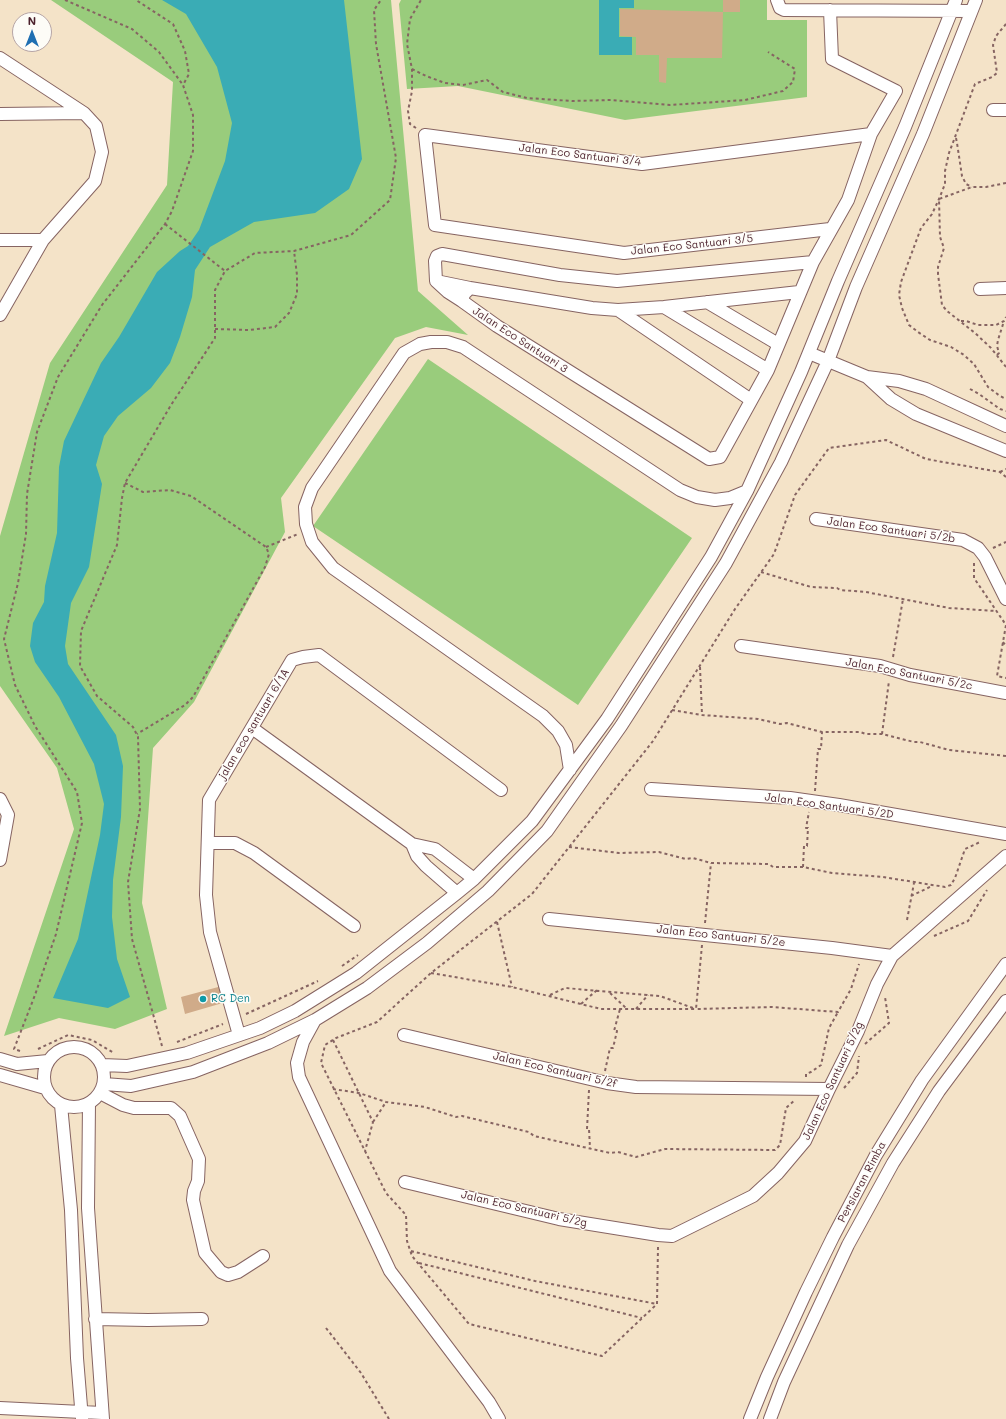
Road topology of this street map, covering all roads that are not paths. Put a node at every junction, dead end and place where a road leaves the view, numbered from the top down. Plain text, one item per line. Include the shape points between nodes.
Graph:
1 (778, 0) edge
2 (956, 0) edge
3 (976, 0) edge
4 (812, 5) edge
5 (848, 5) edge
6 (830, 10) junction
7 (971, 11) junction
8 (951, 12) junction
9 (0, 58) edge
10 (993, 110) dead end
11 (1006, 110) edge
12 (84, 113) junction
13 (0, 114) edge
14 (871, 134) junction
15 (435, 224) joint
16 (830, 230) junction
17 (0, 240) edge
18 (43, 240) junction
19 (813, 262) junction
20 (436, 282) junction
21 (470, 288) junction
22 (1006, 288) edge
23 (980, 289) dead end
24 (799, 292) junction
25 (462, 301) junction
26 (707, 302) junction
27 (664, 308) junction
28 (618, 310) junction
29 (0, 315) edge
30 (778, 344) junction
31 (809, 352) junction
32 (828, 361) junction
33 (768, 370) junction
34 (867, 377) junction
35 (751, 400) junction
36 (1006, 426) edge
37 (1006, 451) edge
38 (747, 491) junction
39 (816, 519) dead end
40 (1006, 599) edge
41 (741, 646) dead end
42 (1006, 693) edge
43 (252, 728) junction
44 (570, 770) junction
45 (651, 789) dead end
46 (500, 790) dead end
47 (0, 799) edge
48 (1006, 834) edge
49 (208, 843) junction
50 (412, 844) junction
51 (1006, 856) edge
52 (0, 860) edge
53 (474, 879) junction
54 (457, 893) junction
55 (549, 919) dead end
56 (354, 926) dead end
57 (892, 956) junction
58 (1006, 964) edge
59 (1006, 1001) edge
60 (315, 1020) junction
61 (239, 1035) junction
62 (404, 1035) dead end
63 (0, 1059) edge
64 (48, 1061) junction
65 (102, 1066) junction
66 (0, 1075) edge
67 (45, 1088) junction
68 (102, 1088) junction
69 (828, 1089) junction
70 (89, 1103) junction
71 (61, 1105) junction
72 (405, 1182) dead end
73 (263, 1256) dead end
74 (95, 1319) junction
75 (202, 1319) dead end
76 (0, 1408) edge
77 (54, 1415) edge
78 (82, 1416) edge
79 (102, 1416) edge
80 (499, 1419) edge
81 (750, 1419) edge
82 (770, 1419) edge

1 - 4 street via 780,8 784,10
2 - 8 street
3 - 7 street
4 - 6 street
5 - 6 street
5 - 8 street
6 - 14 street, Jalan Eco Santuari 3 via 832,59 896,91
7 - 8 street
7 - 32 street via 923,134 856,287
8 - 31 street
9 - 12 street
10 - 11 street
12 - 13 street
12 - 18 street via 96,126 102,152 95,182
14 - 15 street, Jalan Eco Santuari 3/4 via 642,164 425,135
14 - 16 street, Jalan Eco Santuari 3 via 848,200
15 - 16 street, Jalan Eco Santuari 3/5 via 624,252
16 - 19 street, Jalan Eco Santuari 3
17 - 18 street
18 - 29 street
19 - 20 street via 618,281 560,275 442,254 437,256 435,261
19 - 24 street, Jalan Eco Santuari 3
20 - 21 street
20 - 25 street
21 - 25 street, Jalan Eco Santuari 3
21 - 28 street, Jalan Eco Santuari 3
22 - 23 street
24 - 26 street, Jalan Eco Santuari 3
24 - 30 street, Jalan Eco Santuari 3
25 - 35 street, Jalan Eco Santuari 3 via 709,459 720,457
26 - 27 street, Jalan Eco Santuari 3
26 - 30 street
27 - 28 street, Jalan Eco Santuari 3
27 - 33 street
28 - 35 street
30 - 33 street, Jalan Eco Santuari 3
31 - 32 street
31 - 38 street
32 - 34 street
32 - 60 street via 782,462 726,563 621,726 547,831 488,891 427,943 367,988
33 - 35 street, Jalan Eco Santuari 3
34 - 36 street via 899,381 926,389
34 - 37 street via 891,399 916,414
38 - 44 street via 707,563 607,719
38 - 44 street via 730,498 715,500 697,497 680,490 463,347 447,342 420,344 404,353 312,488 305,506 306,524 312,542 333,568 543,716 558,731 566,745
39 - 40 street, Jalan Eco Santuari 5/2b via 963,540 978,548 985,557
41 - 42 street, Jalan Eco Santuari 5/2c via 880,666 910,675
43 - 46 street, jalan eco santuari 6/1A via 292,660 319,655
43 - 49 street, jalan eco santuari 6/1A via 210,800
43 - 50 street
44 - 53 street via 532,821
45 - 48 street, Jalan Eco Santuari 5/2D via 790,798
47 - 52 street via 8,815
49 - 56 street via 235,843 254,853
49 - 61 street, jalan eco santuari 6/1A via 206,895 210,933
50 - 53 street via 435,849
50 - 54 street via 417,856 426,866
51 - 57 street, Jalan Eco Santuari 5/2g
53 - 54 street
54 - 61 street via 356,973 295,1011
55 - 57 street, Jalan Eco Santuari 5/2e
57 - 69 street, Jalan Eco Santuari 5/2g
58 - 81 street, Persiaran Rimba via 922,1080 876,1155 832,1237
59 - 82 street, Persiaran Rimba via 939,1091 893,1163 848,1245 784,1382
60 - 68 street via 268,1043 192,1072 131,1086
60 - 80 street via 303,1042 297,1062 299,1077 390,1271 489,1402
61 - 65 street via 187,1053 128,1066
62 - 69 street, Jalan Eco Santuari 5/2f via 607,1083 636,1086
63 - 64 street via 17,1064
64 - 65 street via 62,1049 71,1047 90,1051
64 - 67 street via 43,1079
65 - 68 street
66 - 67 street
67 - 71 street via 54,1101
68 - 70 street
68 - 73 street via 123,1105 134,1108 171,1108 180,1116 199,1159 198,1181 193,1200 205,1253 221,1272 228,1275 238,1272
69 - 72 street, Jalan Eco Santuari 5/2g via 805,1141 778,1173 753,1196 672,1236 559,1220
70 - 71 street via 80,1107
70 - 74 street via 88,1208
71 - 78 street via 71,1210
74 - 75 street
74 - 79 street
76 - 77 street
77 - 78 street
78 - 79 street

